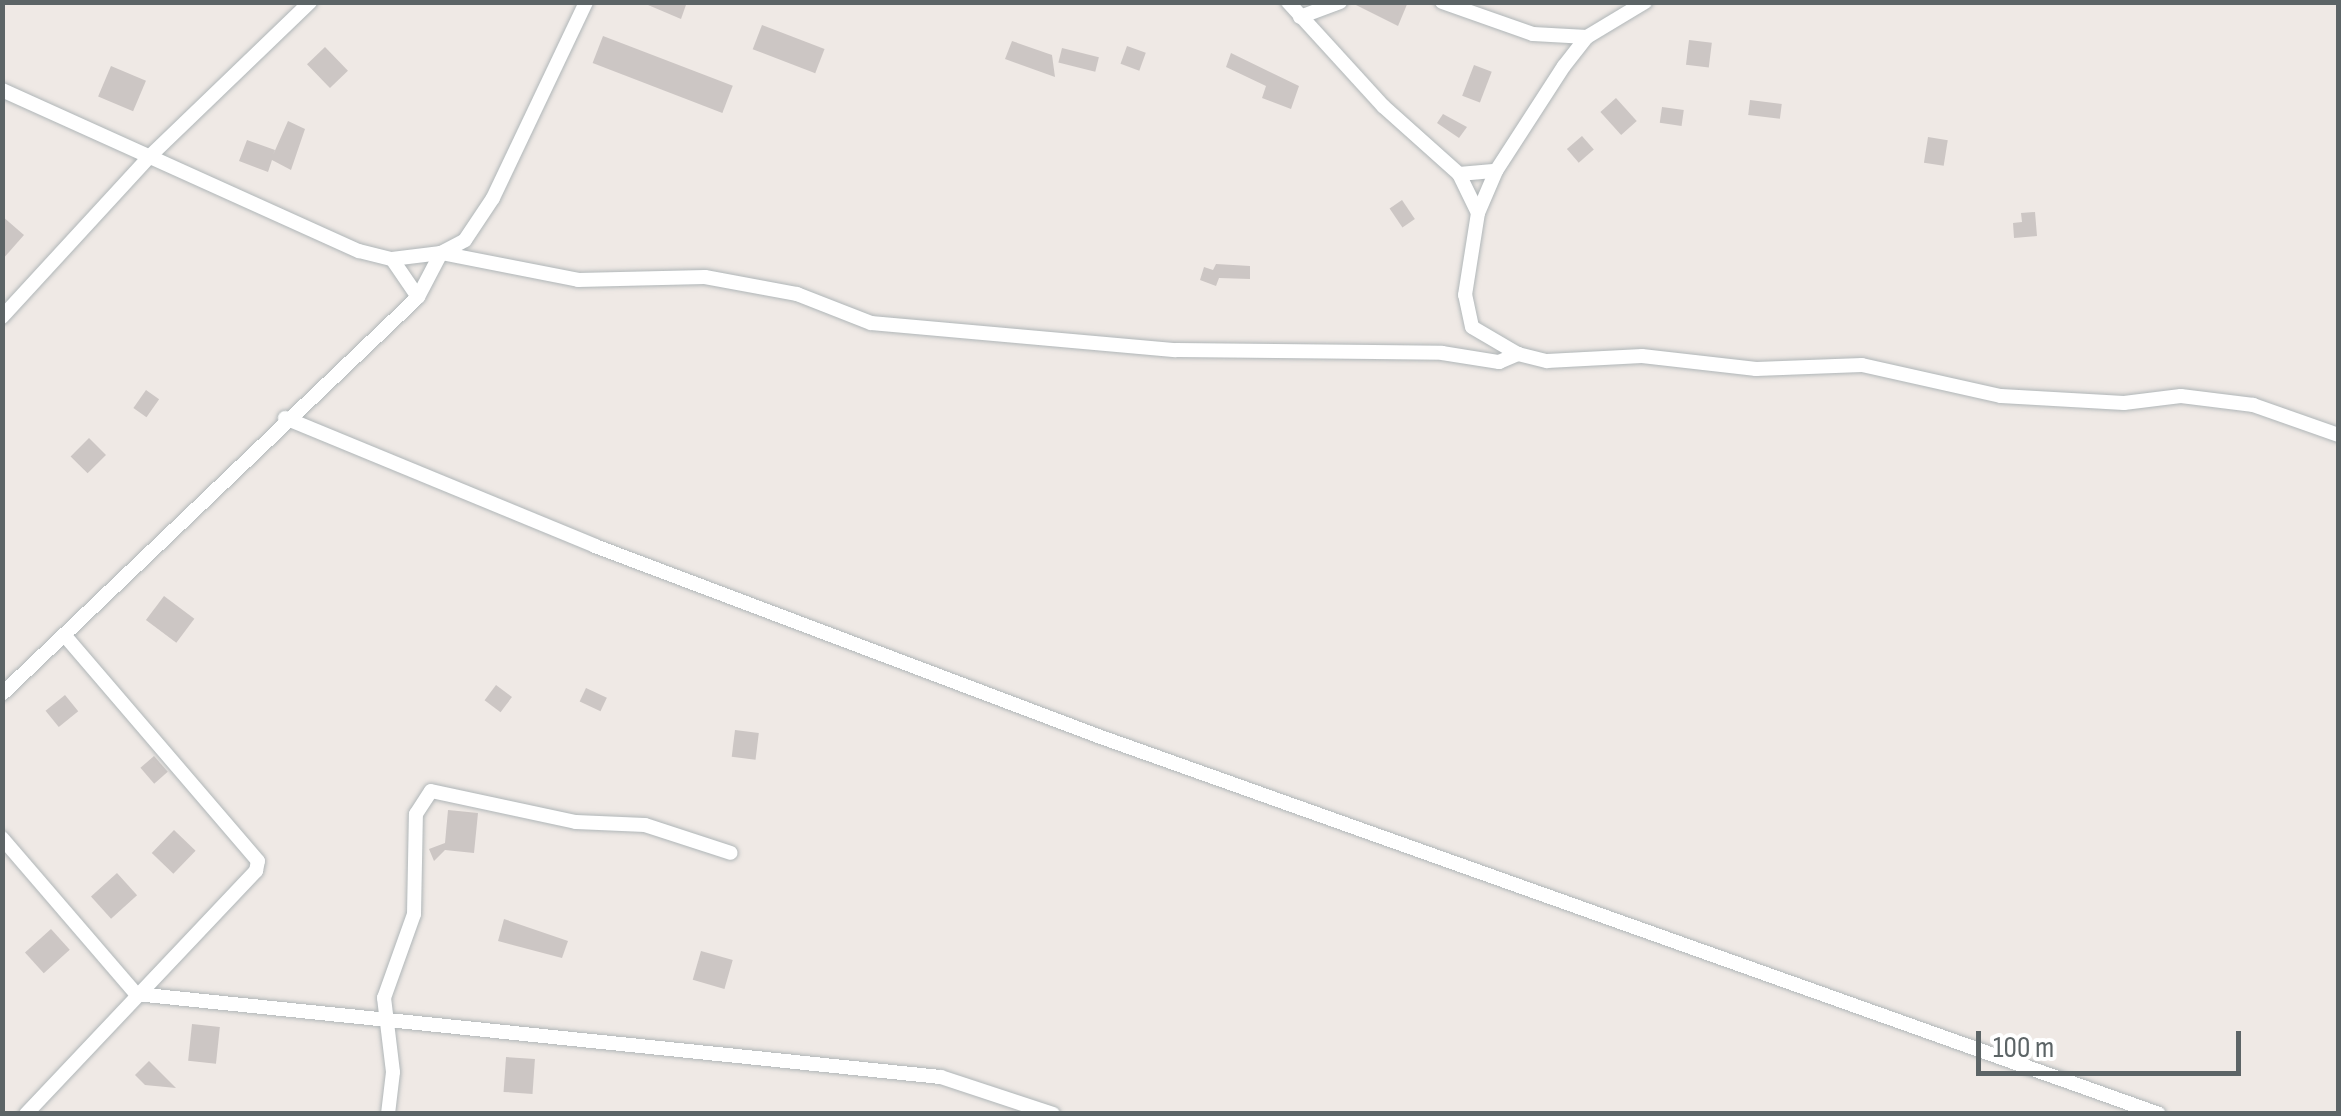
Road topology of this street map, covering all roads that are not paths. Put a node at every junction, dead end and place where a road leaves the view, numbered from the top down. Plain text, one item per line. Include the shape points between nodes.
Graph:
1 (310, 2) edge
2 (586, 2) edge
3 (1288, 2) edge
4 (1340, 2) edge
5 (1442, 2) edge
6 (1645, 2) edge
7 (1300, 18) junction
8 (1586, 37) junction
9 (2, 90) edge
10 (148, 158) junction
11 (1496, 171) junction
12 (1459, 174) junction
13 (1478, 213) junction
14 (441, 253) junction
15 (392, 259) junction
16 (418, 297) junction
17 (2, 317) edge
18 (1518, 354) junction
19 (285, 418) junction
20 (2338, 434) edge
21 (64, 634) junction
22 (2, 694) edge
23 (2, 838) edge
24 (731, 853) dead end
25 (136, 994) junction
26 (386, 1020) junction
27 (26, 1114) edge
28 (388, 1114) edge
29 (1054, 1114) edge
30 (2160, 1114) edge

1 - 10 street
2 - 14 street via 493,198 465,240
3 - 7 street
4 - 7 street
5 - 8 street via 1533,34
6 - 8 street
7 - 12 street
8 - 11 street
9 - 10 street
10 - 15 street via 359,251
10 - 17 street
11 - 12 street
11 - 13 street
12 - 13 street
13 - 18 street via 1466,296 1472,327
14 - 15 street
14 - 16 street
14 - 18 street via 552,278 705,277 797,294 888,325 1176,350 1442,352 1499,362
15 - 16 street
16 - 19 street
18 - 20 street via 1547,361 1642,356 1756,369 1862,365 2001,396 2124,404 2181,396 2275,410
19 - 21 street
19 - 30 street via 596,546 1098,736
21 - 22 street
21 - 25 street via 258,861
23 - 25 street
24 - 26 street via 646,825 576,822 431,791 416,814 414,914 386,982
25 - 26 street
25 - 27 street
26 - 28 street via 393,1072
26 - 29 street via 941,1078

